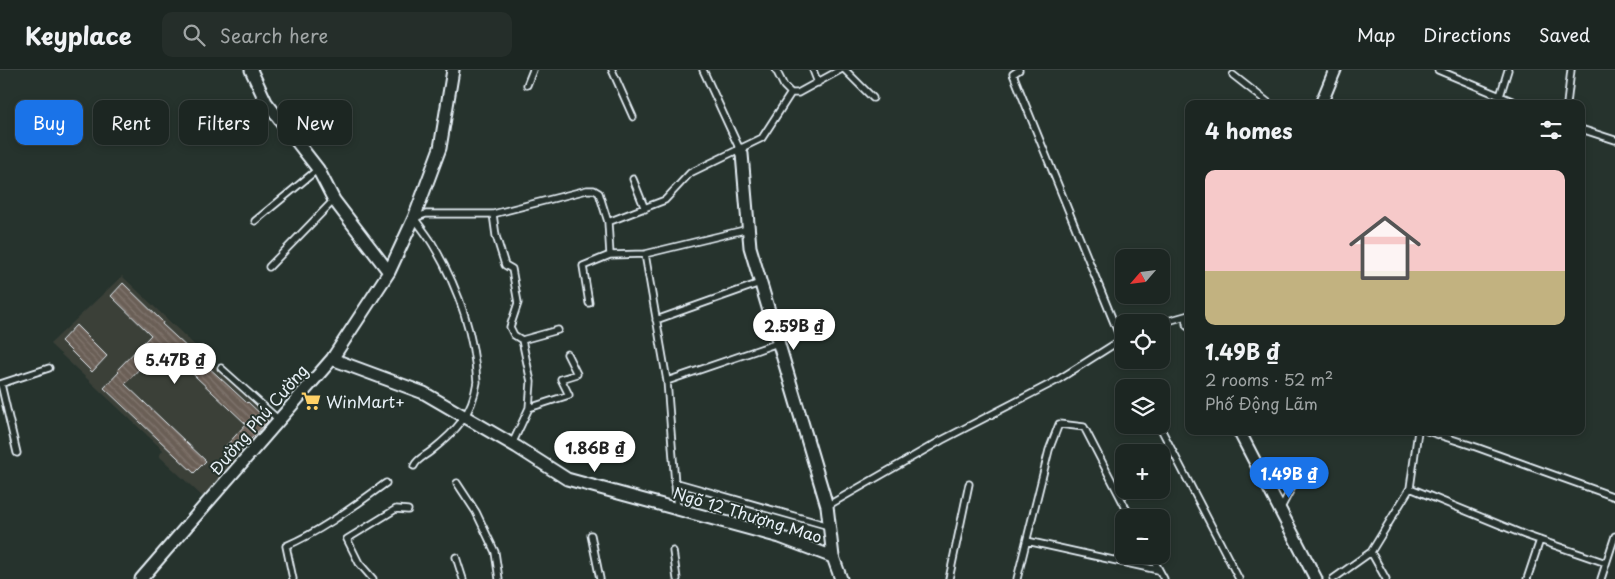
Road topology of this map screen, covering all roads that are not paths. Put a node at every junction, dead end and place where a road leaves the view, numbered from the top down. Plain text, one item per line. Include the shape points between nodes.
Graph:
1 (251, 70) edge
2 (453, 70) edge
3 (534, 70) edge
4 (612, 70) edge
5 (703, 70) edge
6 (776, 70) edge
7 (813, 70) edge
8 (840, 70) edge
9 (845, 70) edge
10 (1019, 70) edge
11 (1334, 70) edge
12 (1438, 70) edge
13 (1508, 70) edge
14 (1571, 70) edge
15 (1232, 75) dead end
16 (818, 83) junction
17 (527, 85) dead end
18 (791, 94) junction
19 (1500, 96) junction
20 (873, 98) dead end
21 (1265, 100) edge
22 (1323, 100) edge
23 (1510, 100) edge
24 (1567, 100) edge
25 (633, 118) dead end
26 (1585, 130) edge
27 (1615, 140) edge
28 (740, 150) junction
29 (318, 169) junction
30 (633, 179) dead end
31 (334, 200) junction
32 (644, 209) junction
33 (494, 214) junction
34 (414, 218) junction
35 (256, 221) dead end
36 (608, 222) junction
37 (748, 229) junction
38 (645, 254) junction
39 (610, 255) junction
40 (269, 267) dead end
41 (389, 272) junction
42 (760, 282) junction
43 (589, 303) dead end
44 (1185, 315) edge
45 (1170, 319) edge
46 (656, 320) junction
47 (1115, 320) edge
48 (558, 330) dead end
49 (522, 340) junction
50 (778, 343) junction
51 (1115, 344) edge
52 (568, 354) dead end
53 (332, 359) junction
54 (49, 368) dead end
55 (221, 368) dead end
56 (666, 381) junction
57 (0, 384) edge
58 (529, 408) junction
59 (466, 417) junction
60 (279, 420) junction
61 (1164, 434) edge
62 (1241, 435) edge
63 (1417, 435) edge
64 (1439, 435) edge
65 (512, 444) junction
66 (17, 453) dead end
67 (414, 466) dead end
68 (1325, 472) dead end
69 (386, 482) dead end
70 (674, 482) junction
71 (457, 483) dead end
72 (969, 484) dead end
73 (1410, 488) junction
74 (1615, 497) edge
75 (827, 506) junction
76 (677, 509) junction
77 (1126, 509) edge
78 (408, 510) dead end
79 (1280, 510) junction
80 (829, 526) junction
81 (591, 535) dead end
82 (1615, 536) edge
83 (1027, 540) junction
84 (1540, 540) junction
85 (673, 551) dead end
86 (1371, 552) junction
87 (456, 557) dead end
88 (833, 557) junction
89 (1606, 563) junction
90 (1155, 564) edge
91 (1158, 570) junction
92 (141, 579) edge
93 (293, 579) edge
94 (374, 579) edge
95 (463, 579) edge
96 (499, 579) edge
97 (600, 579) edge
98 (677, 579) edge
99 (841, 579) edge
100 (949, 579) edge
101 (1017, 579) edge
102 (1164, 579) edge
103 (1239, 579) edge
104 (1316, 579) edge
105 (1333, 579) edge
106 (1386, 579) edge
107 (1527, 579) edge
108 (1601, 579) edge

1 - 29 street via 266,102
2 - 34 street, Đường Phú Cường via 440,148
3 - 17 lane
4 - 25 lane
5 - 28 lane
6 - 18 lane
7 - 16 lane
8 - 16 lane
9 - 20 lane
10 - 47 lane via 1013,74
11 - 22 street
12 - 19 lane
13 - 19 lane
14 - 24 lane
15 - 21 lane
16 - 18 lane
18 - 28 lane via 765,136
19 - 23 lane
26 - 27 lane
28 - 32 lane via 690,173 669,198
28 - 37 street
29 - 31 street
29 - 35 lane
30 - 32 lane
31 - 40 lane
31 - 41 street
32 - 36 lane
33 - 34 lane via 426,214
33 - 36 lane via 594,190 600,193
33 - 49 lane via 496,236 505,265 512,269 518,303 510,327
34 - 41 street, Đường Phú Cường
34 - 59 lane via 431,242 465,315 476,382
36 - 39 lane
37 - 38 lane
37 - 42 street
38 - 39 lane
38 - 46 lane
39 - 43 lane via 583,266
41 - 53 street, Đường Phú Cường
42 - 46 lane
42 - 50 street
44 - 45 lane
46 - 56 lane
48 - 49 lane
49 - 58 lane via 531,382
50 - 56 lane
50 - 75 street
51 - 75 lane via 1056,381 942,440
52 - 58 lane via 577,374 561,379 570,395
53 - 59 street, Ngõ 12 Thượng Mao via 424,393
53 - 60 street, Đường Phú Cường
54 - 57 lane
55 - 60 lane
56 - 70 lane
57 - 66 lane
58 - 65 lane
59 - 65 street, Ngõ 12 Thượng Mao
59 - 67 lane
60 - 92 street, Đường Phú Cường via 233,468
61 - 103 lane
62 - 79 street
63 - 73 lane
64 - 74 lane
65 - 76 street, Ngõ 12 Thượng Mao via 567,479
68 - 79 lane via 1298,467 1298,476
69 - 93 lane via 331,522 286,546
70 - 76 lane
70 - 80 lane
71 - 96 lane via 476,512 495,552
72 - 100 lane
73 - 84 lane
73 - 86 lane
75 - 80 street
76 - 88 street, Ngõ 12 Thượng Mao via 780,537
77 - 83 lane via 1084,427 1059,424 1049,450
78 - 94 lane via 396,510 347,539 359,563
79 - 104 street
80 - 88 street
81 - 97 lane
82 - 89 lane
83 - 91 lane
83 - 101 lane
84 - 89 lane
84 - 107 lane
85 - 98 lane
86 - 105 lane
86 - 106 lane
87 - 95 lane
88 - 99 street, Ngõ 12 Thượng Mao
89 - 108 lane
90 - 91 lane
91 - 102 lane

